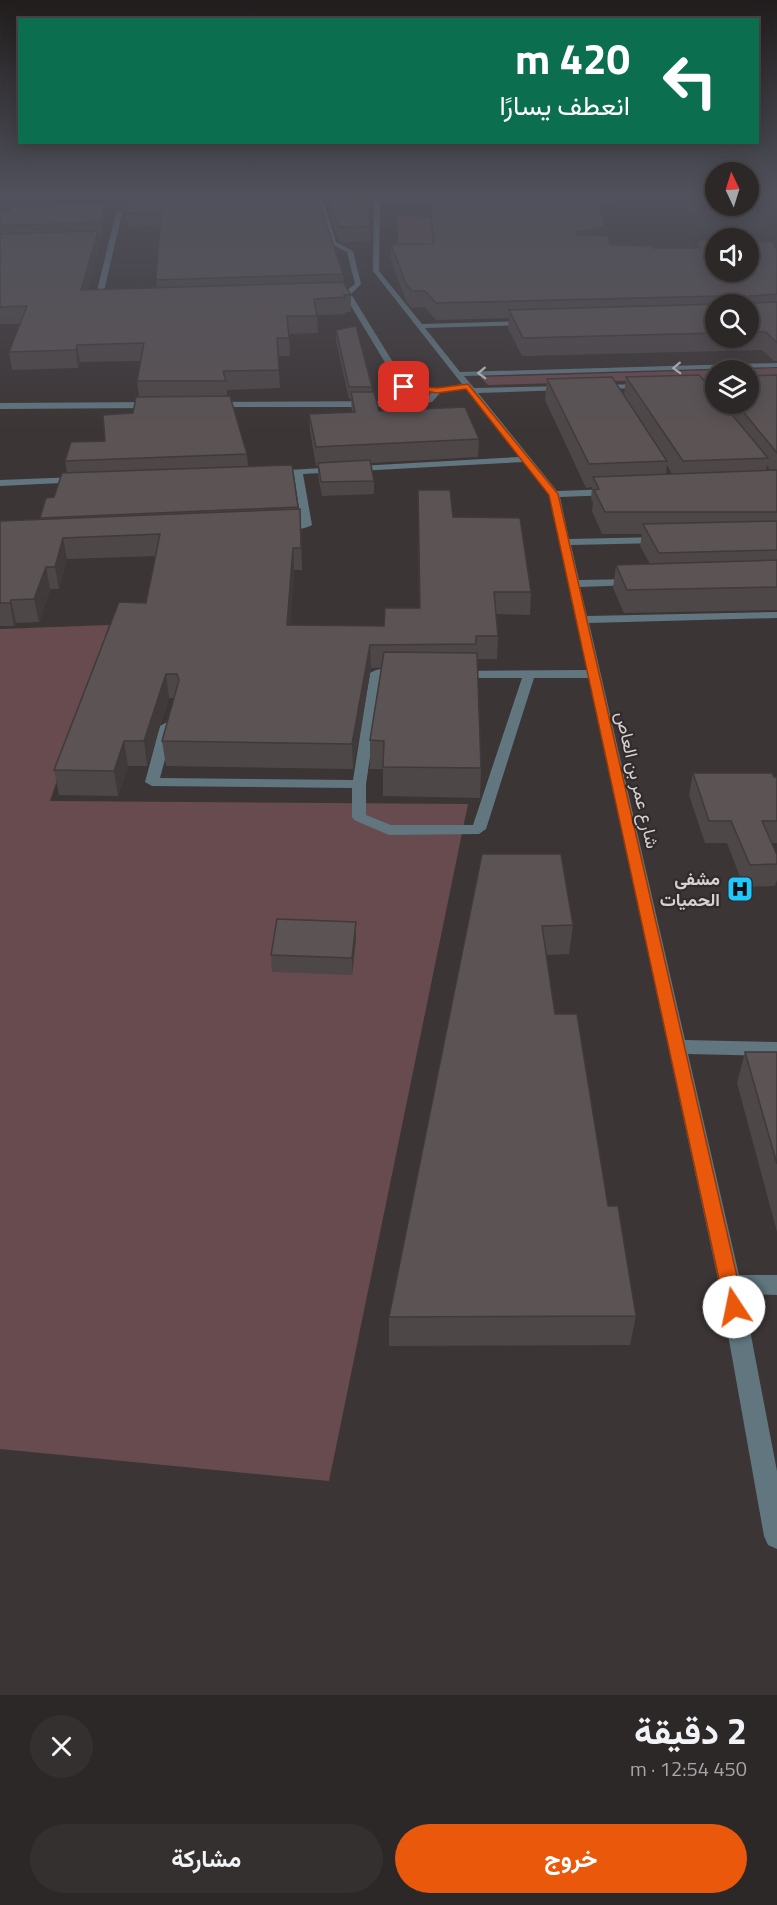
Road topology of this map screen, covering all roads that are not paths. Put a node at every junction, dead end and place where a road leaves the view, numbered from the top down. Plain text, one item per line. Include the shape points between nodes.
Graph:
1 (105, 272) edge
2 (355, 272) edge
3 (378, 272) edge
4 (347, 294) junction
5 (323, 295) edge
6 (110, 302) edge
7 (538, 322) edge
8 (420, 326) junction
9 (777, 365) edge
10 (458, 374) junction
11 (695, 384) junction
12 (705, 384) edge
13 (673, 385) edge
14 (652, 386) edge
15 (609, 387) junction
16 (574, 388) edge
17 (586, 388) edge
18 (470, 389) junction
19 (437, 391) junction
20 (702, 393) edge
21 (615, 396) edge
22 (165, 405) edge
23 (201, 405) edge
24 (0, 406) edge
25 (525, 459) junction
26 (298, 472) junction
27 (262, 473) edge
28 (84, 480) edge
29 (0, 483) edge
30 (620, 492) edge
31 (554, 494) junction
32 (272, 526) edge
33 (670, 540) edge
34 (564, 542) junction
35 (645, 582) edge
36 (573, 584) junction
37 (777, 615) edge
38 (582, 620) junction
39 (411, 673) edge
40 (446, 673) edge
41 (529, 674) junction
42 (594, 674) junction
43 (171, 714) edge
44 (359, 784) junction
45 (677, 1047) junction
46 (777, 1049) edge
47 (730, 1284) junction
48 (777, 1286) edge
49 (777, 1536) edge

1 - 6 street via 98,303
2 - 4 street via 358,284
3 - 8 street, شارع عمر بن العاص
4 - 5 street
4 - 19 street via 404,387
7 - 8 street
8 - 10 street, شارع عمر بن العاص
9 -> 10 street
10 - 18 street, شارع عمر بن العاص
11 - 12 street
11 - 13 street
11 - 20 street
14 - 15 street
15 - 17 street
15 - 21 street
16 - 18 street
18 - 19 street
18 - 25 street, شارع عمر بن العاص
19 - 23 street via 429,400 401,404
22 - 24 street
25 - 26 street
25 - 31 street, شارع عمر بن العاص
26 - 27 street
26 - 32 street via 307,525
28 - 29 street
30 - 31 street
31 - 34 street, شارع عمر بن العاص
33 - 34 street
34 - 36 street, شارع عمر بن العاص
35 - 36 street
36 - 38 street, شارع عمر بن العاص
37 - 38 street
38 - 42 street, شارع عمر بن العاص
39 - 44 street via 376,673
40 - 41 street
41 - 42 street
41 - 44 street via 479,829 389,830 359,817
42 - 45 street, شارع عمر بن العاص
43 - 44 street via 152,782
45 - 46 street
45 - 47 street, شارع عمر بن العاص
47 - 48 street
47 - 49 street, شارع عمر بن العاص

